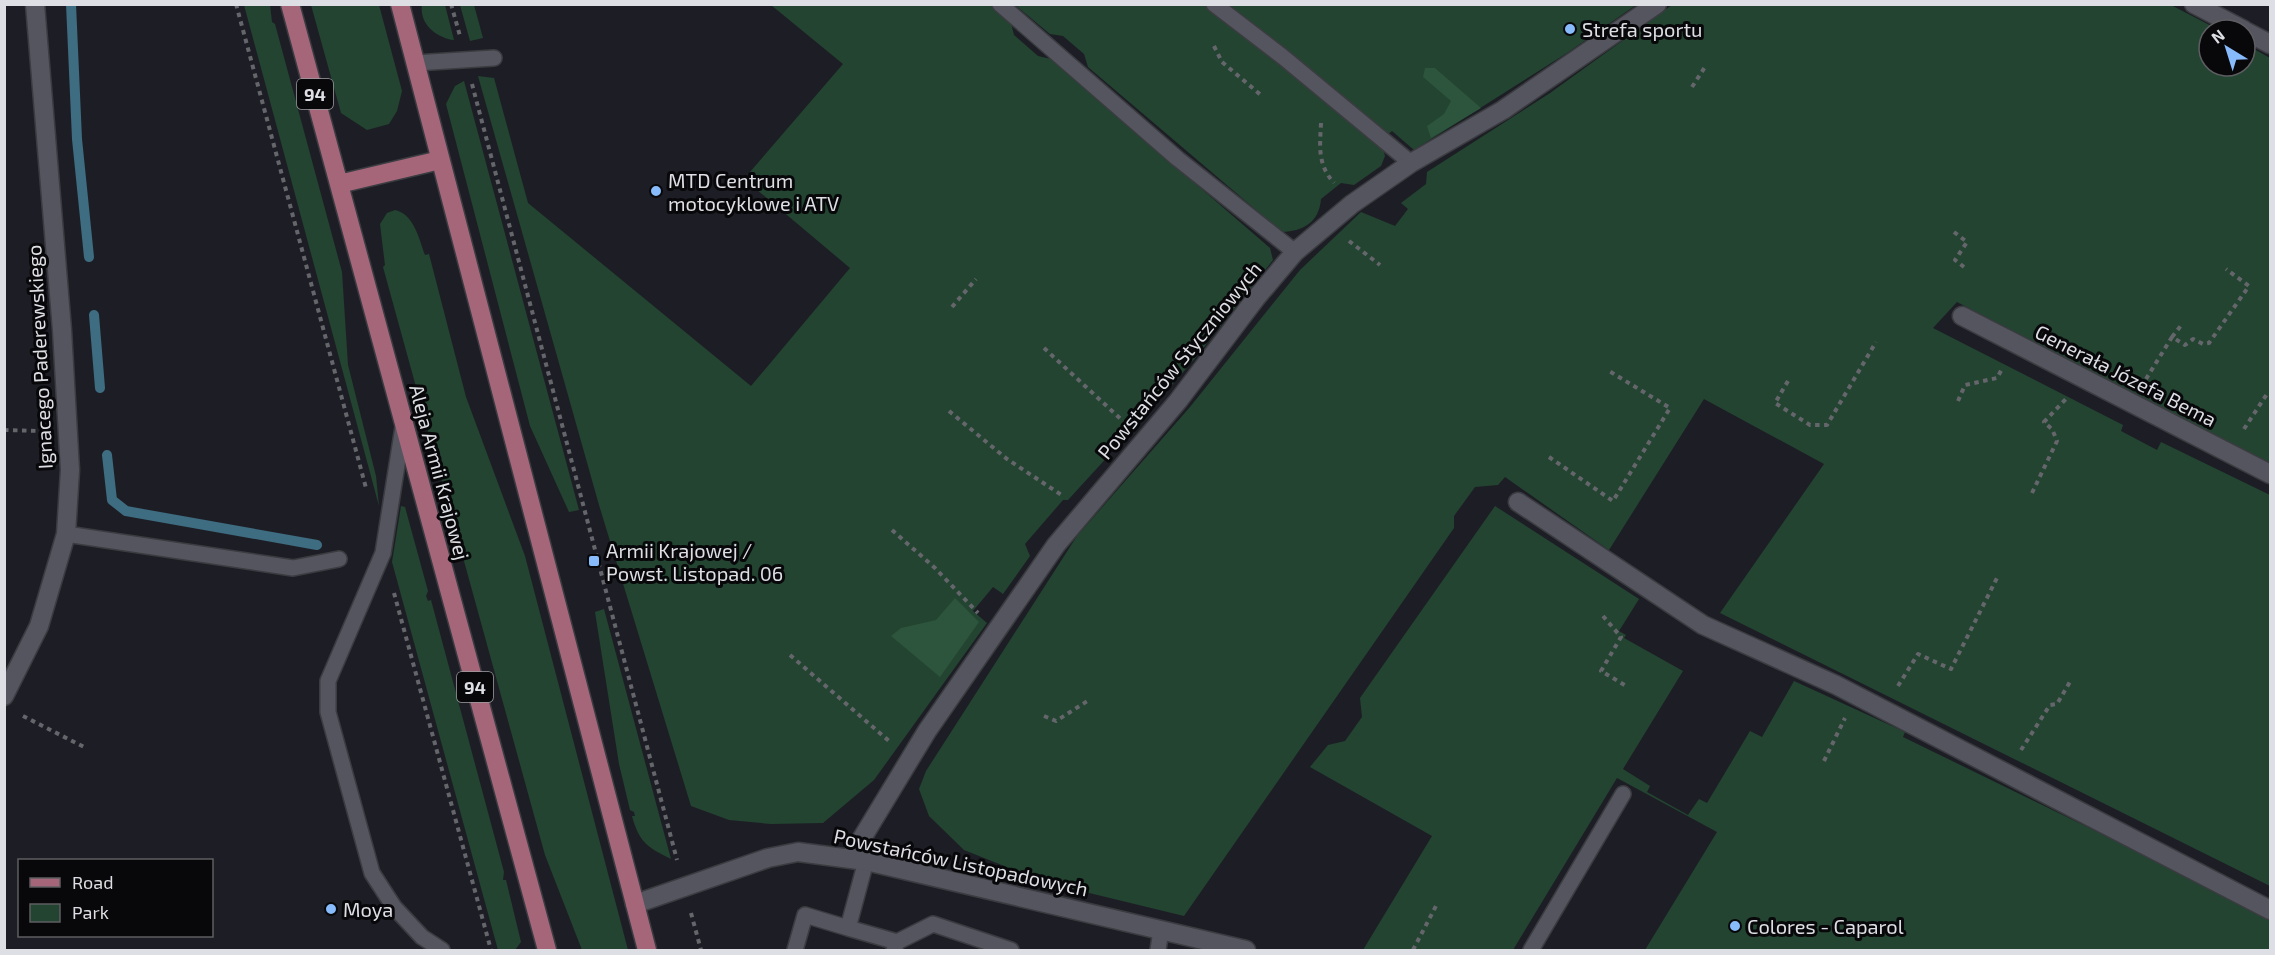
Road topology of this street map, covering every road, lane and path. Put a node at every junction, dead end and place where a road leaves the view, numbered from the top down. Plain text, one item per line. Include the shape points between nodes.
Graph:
1 (35, 4) edge
2 (236, 4) edge
3 (290, 4) edge
4 (400, 4) edge
5 (451, 4) edge
6 (1000, 4) edge
7 (1214, 4) edge
8 (1657, 4) edge
9 (2194, 4) edge
10 (2221, 18) edge
11 (2257, 37) edge
12 (2271, 44) edge
13 (1214, 46) dead end
14 (494, 58) dead end
15 (466, 60) junction
16 (416, 63) junction
17 (1705, 67) dead end
18 (1692, 87) dead end
19 (1262, 96) dead end
20 (1321, 114) dead end
21 (440, 160) junction
22 (1411, 163) junction
23 (339, 184) junction
24 (1352, 204) junction
25 (1327, 225) junction
26 (1954, 232) dead end
27 (1294, 252) junction
28 (1380, 265) dead end
29 (1964, 267) dead end
30 (2226, 269) dead end
31 (976, 279) dead end
32 (952, 307) dead end
33 (1962, 316) dead end
34 (2183, 323) dead end
35 (2172, 337) junction
36 (1876, 342) dead end
37 (2018, 345) junction
38 (1044, 348) dead end
39 (1609, 371) dead end
40 (2084, 379) junction
41 (1788, 381) dead end
42 (2267, 394) dead end
43 (1958, 401) dead end
44 (2131, 402) junction
45 (949, 411) dead end
46 (404, 424) junction
47 (4, 430) edge
48 (67, 431) junction
49 (1144, 441) junction
50 (2229, 453) junction
51 (1549, 457) dead end
52 (2271, 474) edge
53 (2032, 493) dead end
54 (368, 496) dead end
55 (1518, 502) dead end
56 (1082, 512) junction
57 (892, 530) dead end
58 (66, 534) junction
59 (383, 553) junction
60 (339, 559) dead end
61 (1997, 578) dead end
62 (1603, 616) dead end
63 (997, 632) junction
64 (790, 655) dead end
65 (2071, 680) dead end
66 (1628, 687) dead end
67 (1856, 696) junction
68 (1089, 700) dead end
69 (9, 704) edge
70 (1884, 710) junction
71 (1044, 716) dead end
72 (84, 747) dead end
73 (910, 759) junction
74 (1824, 761) dead end
75 (2009, 775) junction
76 (1623, 794) dead end
77 (858, 860) junction
78 (685, 889) junction
79 (635, 904) junction
80 (1437, 904) dead end
81 (2271, 910) edge
82 (848, 928) junction
83 (1161, 930) junction
84 (895, 946) edge
85 (442, 951) edge
86 (491, 951) edge
87 (547, 951) edge
88 (647, 951) edge
89 (701, 951) edge
90 (795, 951) edge
91 (1011, 951) edge
92 (1158, 951) edge
93 (1246, 951) edge
94 (1413, 951) edge
95 (1531, 951) edge

1 - 48 street, Ignacego Paderewskiego
2 - 54 path
3 - 23 main road, Aleja Armii Krajowej / 94
4 - 16 main road
5 - 15 path
6 - 27 lane via 1178,159
7 - 22 lane
8 - 22 street, Powstańców Styczniowych via 1503,110
9 - 10 street
11 - 12 street
13 - 19 path via 1222,63
14 - 15 lane
15 - 16 lane
15 - 78 path
16 - 21 main road
17 - 18 path
20 - 24 path via 1319,158 1325,173
21 - 23 main road
21 - 79 main road
22 - 24 street, Powstańców Styczniowych
23 - 46 main road, Aleja Armii Krajowej / 94
24 - 25 street, Powstańców Styczniowych
25 - 27 street, Powstańców Styczniowych
25 - 28 path
26 - 29 path via 1967,242 1954,260
27 - 49 street, Powstańców Styczniowych
30 - 35 path via 2249,286 2209,343 2193,339 2185,345
31 - 32 path
33 - 37 street, Generała Józefa Bema
34 - 35 path
35 - 44 path
36 - 41 path via 1827,424 1810,425 1775,403
37 - 40 street, Generała Józefa Bema
37 - 43 path via 1997,378 1965,386
38 - 49 path
39 - 51 path via 1670,408 1613,501
40 - 44 street, Generała Józefa Bema
40 - 53 path via 2044,422 2057,441
42 - 50 path
44 - 50 street, Generała Józefa Bema
45 - 56 path via 1007,459
46 - 59 lane
46 - 87 main road, Aleja Armii Krajowej / 94
47 - 48 path
48 - 58 street, Ignacego Paderewskiego via 70,470
49 - 56 street, Powstańców Styczniowych
50 - 52 street, Generała Józefa Bema
55 - 67 street via 1703,625
56 - 63 street, Powstańców Styczniowych
57 - 63 path
58 - 60 lane via 293,568
58 - 69 street, Ignacego Paderewskiego via 39,626
59 - 85 lane via 328,681 328,712 372,873 394,907 422,937
59 - 86 path
61 - 70 path via 1951,669 1918,654
62 - 66 path via 1621,637 1601,671
63 - 73 street, Powstańców Styczniowych
64 - 73 path
65 - 75 path via 2057,704 2050,705 2028,734
67 - 70 street
67 - 74 path
68 - 71 path via 1056,721
69 - 72 path
70 - 75 street
73 - 77 street, Powstańców Styczniowych
75 - 81 street
76 - 95 lane
77 - 78 street, Powstańców Listopadowych via 798,852 768,858
77 - 82 lane
77 - 83 street, Powstańców Listopadowych
78 - 79 street, Powstańców Listopadowych
78 - 89 path
79 - 88 main road
80 - 94 path
82 - 84 lane
82 - 90 lane via 806,915
83 - 92 lane
83 - 93 street, Powstańców Listopadowych
84 - 91 lane via 933,924

